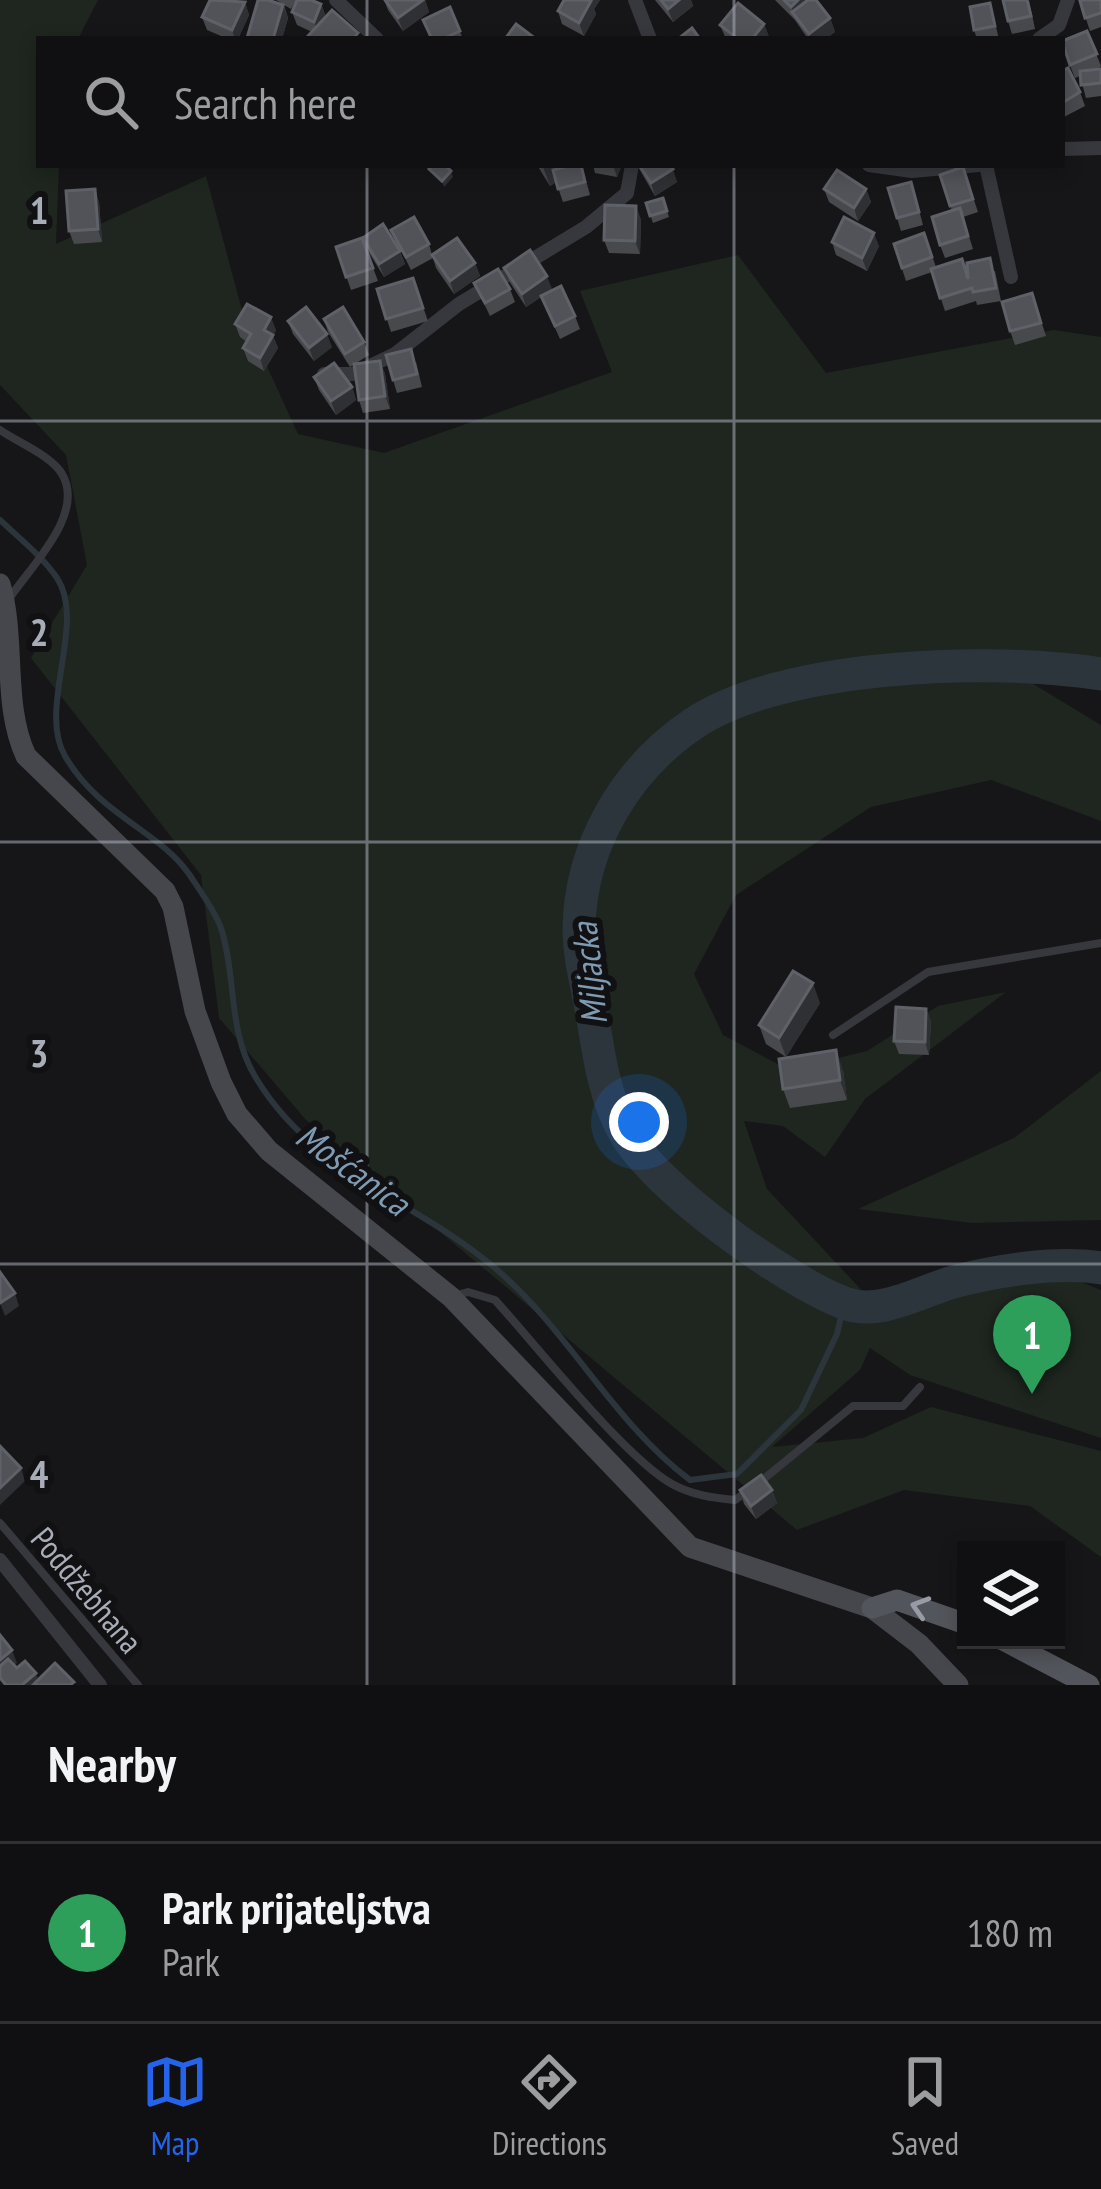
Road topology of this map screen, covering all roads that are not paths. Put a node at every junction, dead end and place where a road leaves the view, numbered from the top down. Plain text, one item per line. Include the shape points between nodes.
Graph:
1 (336, 0) edge
2 (635, 0) edge
3 (1068, 0) edge
4 (374, 36) edge
5 (649, 36) edge
6 (1043, 36) edge
7 (1065, 137) edge
8 (1065, 149) edge
9 (1097, 149) edge
10 (631, 168) edge
11 (890, 168) edge
12 (947, 168) edge
13 (983, 168) edge
14 (1011, 277) dead end
15 (324, 374) edge
16 (0, 430) edge
17 (3, 594) edge
18 (1101, 943) edge
19 (833, 1035) dead end
20 (451, 1297) junction
21 (920, 1387) dead end
22 (0, 1523) edge
23 (0, 1560) edge
24 (872, 1608) junction
25 (957, 1621) edge
26 (1020, 1649) edge
27 (100, 1685) edge
28 (138, 1685) edge
29 (958, 1685) edge
30 (1089, 1685) edge

1 - 4 street
2 - 5 street
3 - 6 street via 1059,25
7 - 9 street
8 - 9 street
10 - 15 street via 627,193 586,227 459,304 395,354 353,374
11 - 12 street
13 - 14 street
16 - 17 lane via 62,470 68,491 65,517
17 - 20 main road via 16,735 50,784 164,891 195,1011 237,1114 316,1193
18 - 19 lane via 928,972
20 - 21 lane via 468,1292 495,1300 654,1471 706,1498 735,1500 853,1406 903,1406
20 - 24 main road via 690,1547
22 - 28 lane, Poddžebhana
23 - 27 street
25 -> 24 main road via 897,1600
24 - 29 main road
26 - 30 main road

